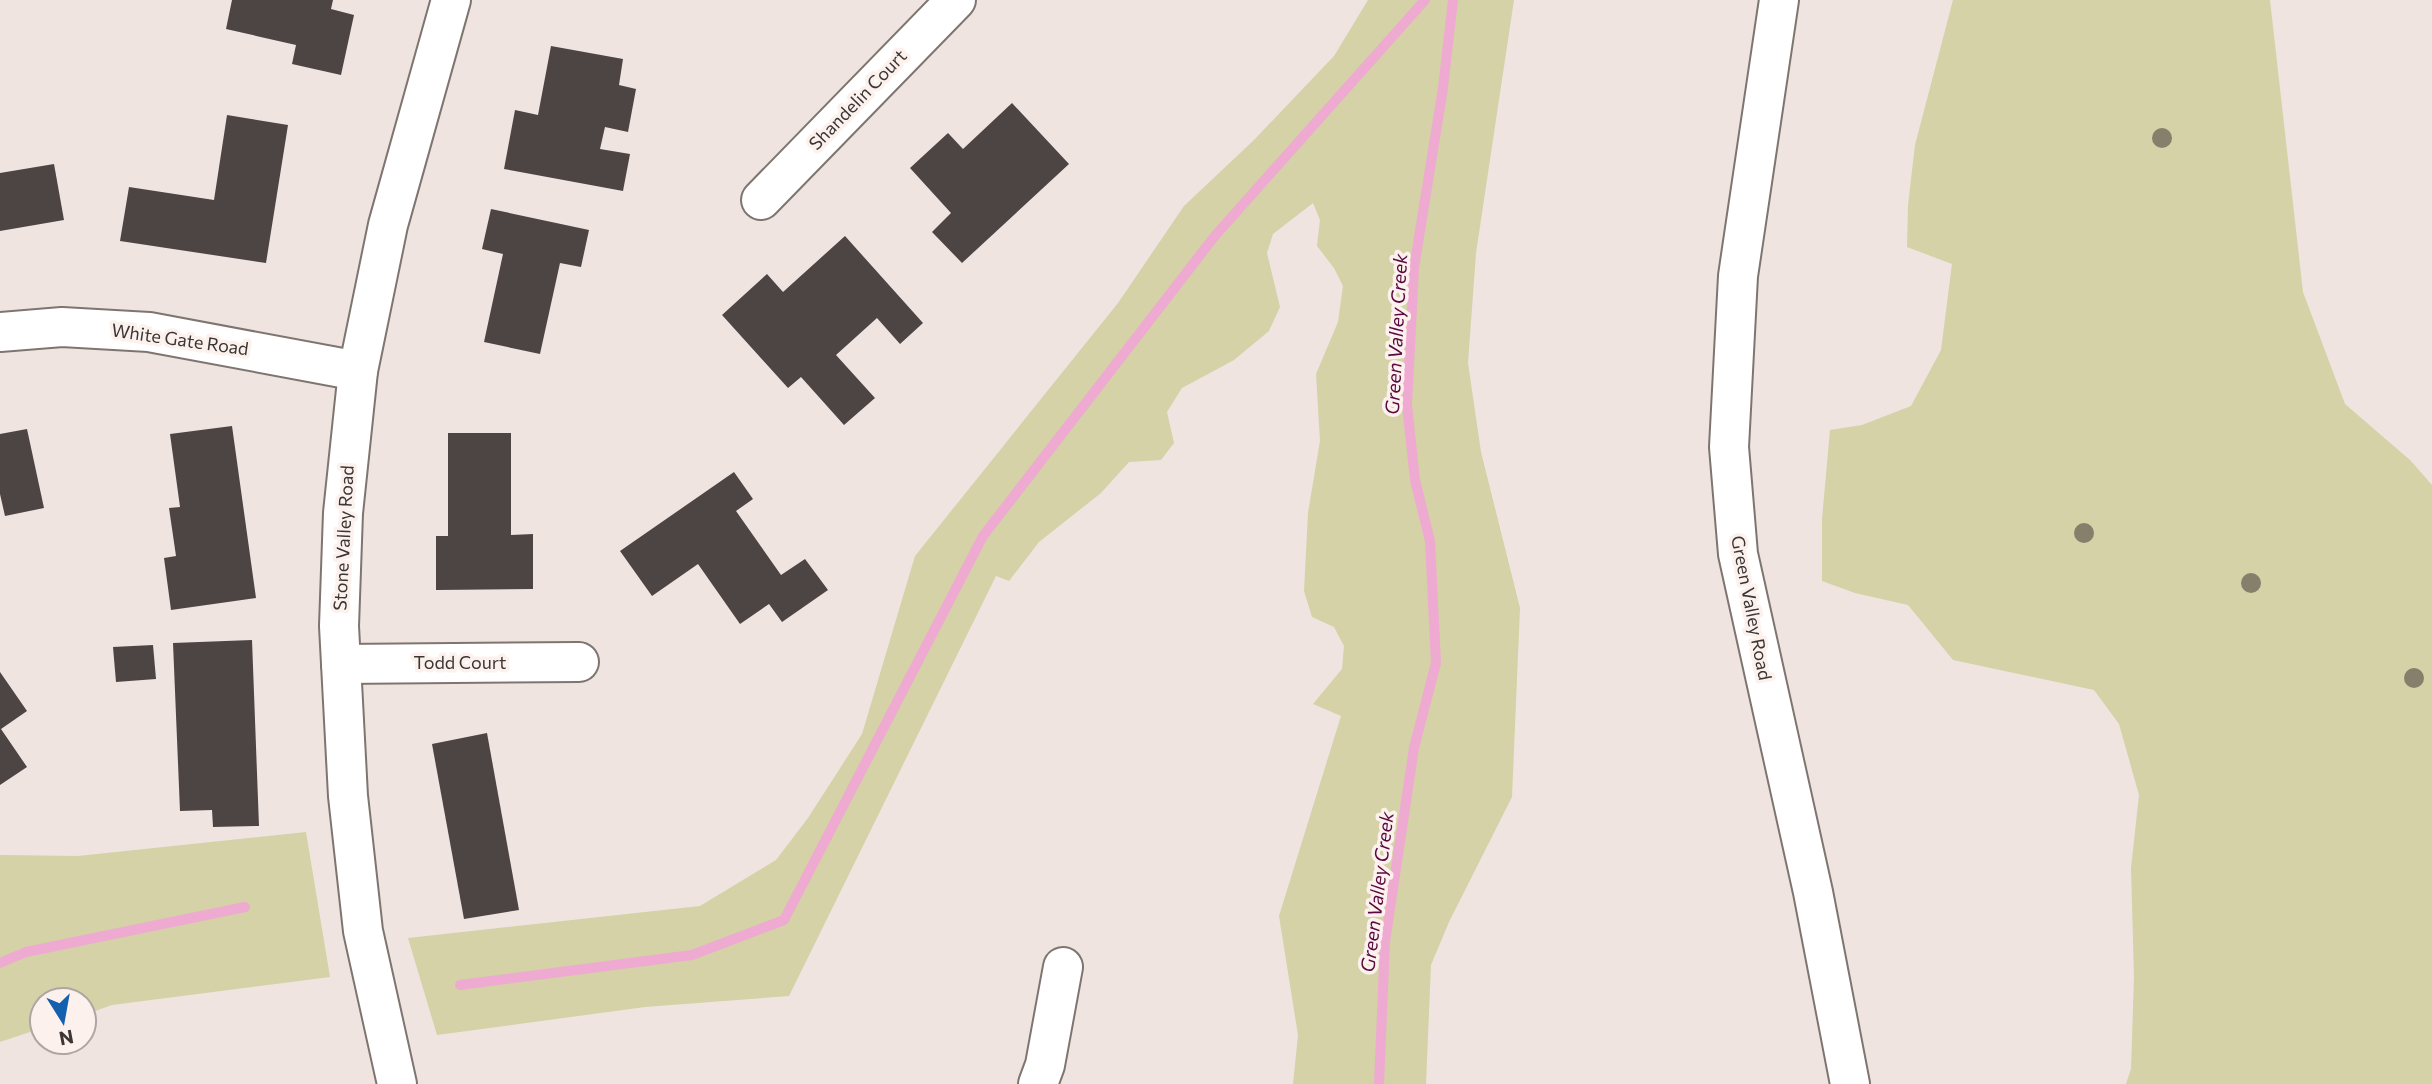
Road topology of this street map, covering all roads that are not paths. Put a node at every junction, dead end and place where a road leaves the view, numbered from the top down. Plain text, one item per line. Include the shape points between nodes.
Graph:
1 (451, 0) edge
2 (956, 0) edge
3 (1779, 0) edge
4 (761, 200) dead end
5 (0, 332) edge
6 (358, 371) junction
7 (579, 662) dead end
8 (341, 664) junction
9 (1063, 967) dead end
10 (397, 1084) edge
11 (1038, 1084) edge
12 (1850, 1084) edge

1 - 6 street, Stone Valley Road via 388,225
2 - 4 street, Shandelin Court
3 - 12 street, Green Valley Road via 1738,276 1729,447 1738,554
5 - 6 street, White Gate Road via 62,327 149,332
6 - 8 street, Stone Valley Road via 343,513
7 - 8 street, Todd Court
8 - 10 street, Stone Valley Road via 348,796 363,931
9 - 11 street

